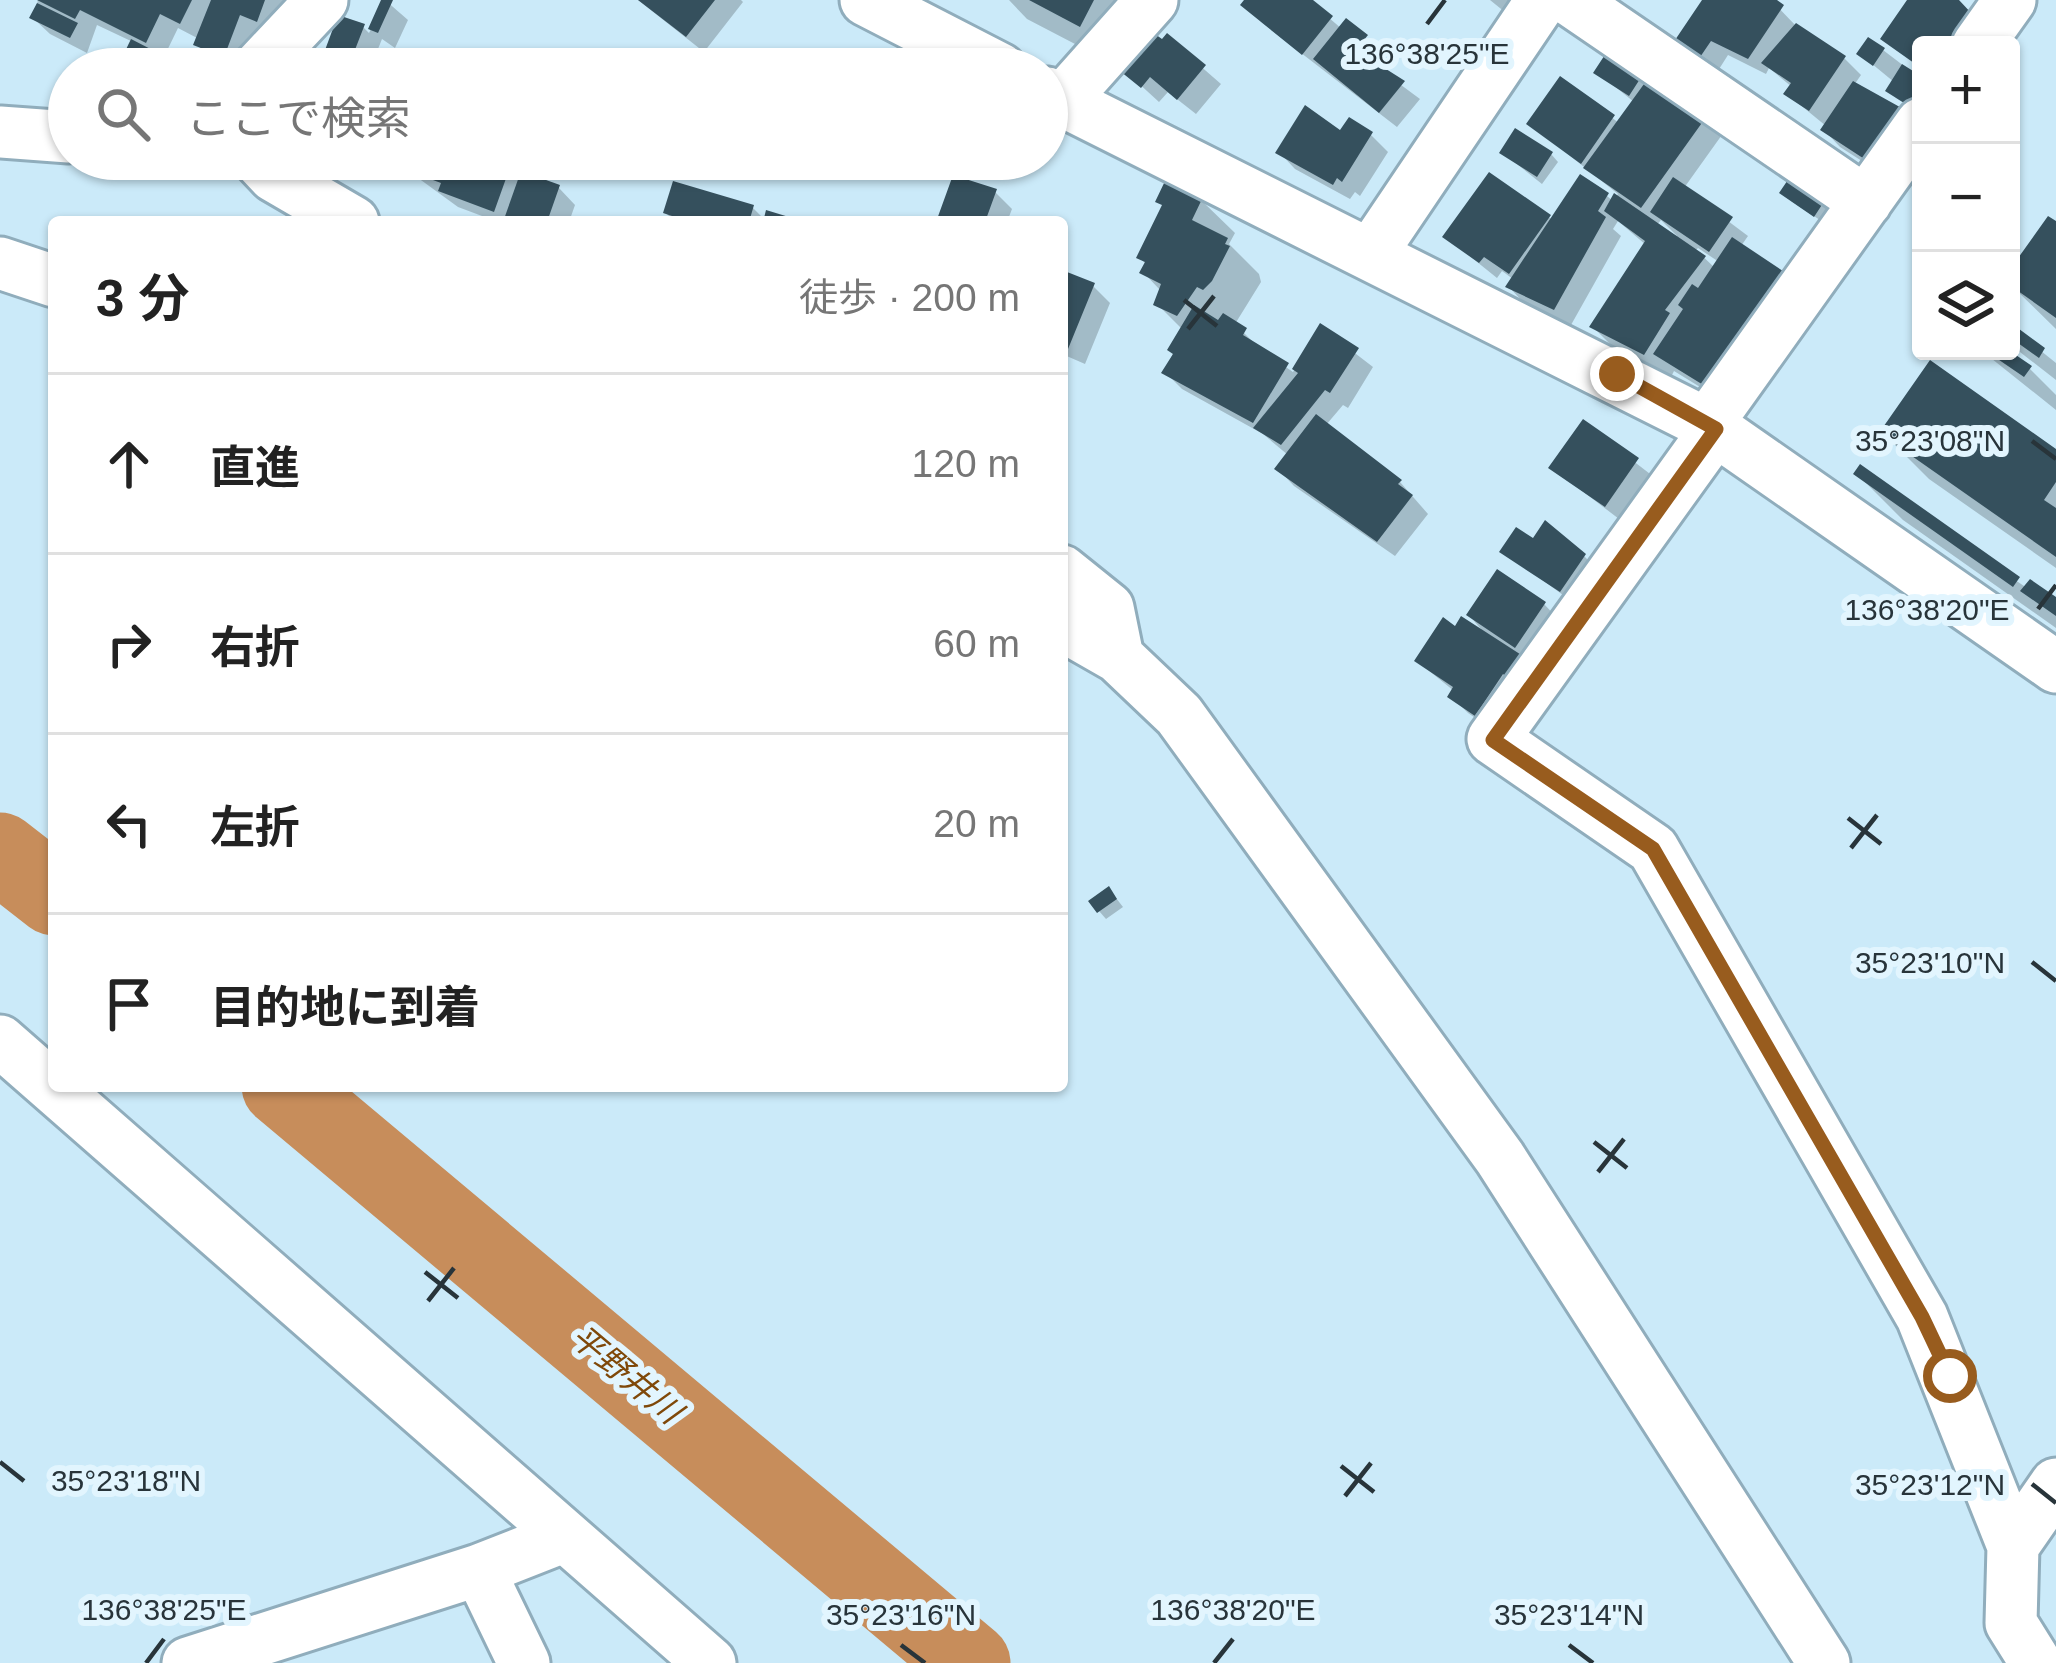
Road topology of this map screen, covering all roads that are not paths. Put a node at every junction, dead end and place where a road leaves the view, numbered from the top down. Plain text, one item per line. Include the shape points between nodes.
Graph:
1 (322, 0) edge
2 (866, 0) edge
3 (1152, 0) edge
4 (1542, 0) edge
5 (1570, 0) edge
6 (2010, 0) edge
7 (1984, 36) edge
8 (277, 48) edge
9 (959, 48) edge
10 (1068, 83) edge
11 (1068, 104) edge
12 (0, 133) edge
13 (48, 136) edge
14 (1912, 137) edge
15 (281, 180) edge
16 (1866, 202) junction
17 (343, 216) edge
18 (1372, 252) junction
19 (0, 263) edge
20 (48, 278) edge
21 (1712, 426) junction
22 (1068, 576) edge
23 (1068, 628) edge
24 (1118, 657) junction
25 (2056, 667) edge
26 (0, 1041) edge
27 (48, 1083) edge
28 (58, 1092) edge
29 (2056, 1484) edge
30 (563, 1537) junction
31 (2013, 1546) junction
32 (479, 1570) junction
33 (188, 1663) edge
34 (524, 1663) edge
35 (710, 1663) edge
36 (1824, 1663) edge
37 (2036, 1663) edge

1 - 8 street
2 - 9 street
3 - 10 street
4 - 18 street
5 - 16 street
6 - 7 street
11 - 18 street
12 - 13 street
14 - 16 street
15 - 17 street
16 - 21 street
18 - 21 street
19 - 20 street
21 - 25 street
21 - 31 street via 1493,740 1653,849 1922,1317
22 - 24 street via 1108,608
23 - 24 street
24 - 36 street via 1179,715 1500,1158
26 - 27 street
28 - 30 street
29 - 31 street
30 - 32 street
30 - 35 street
31 - 37 street via 2011,1623
32 - 33 street
32 - 34 street

